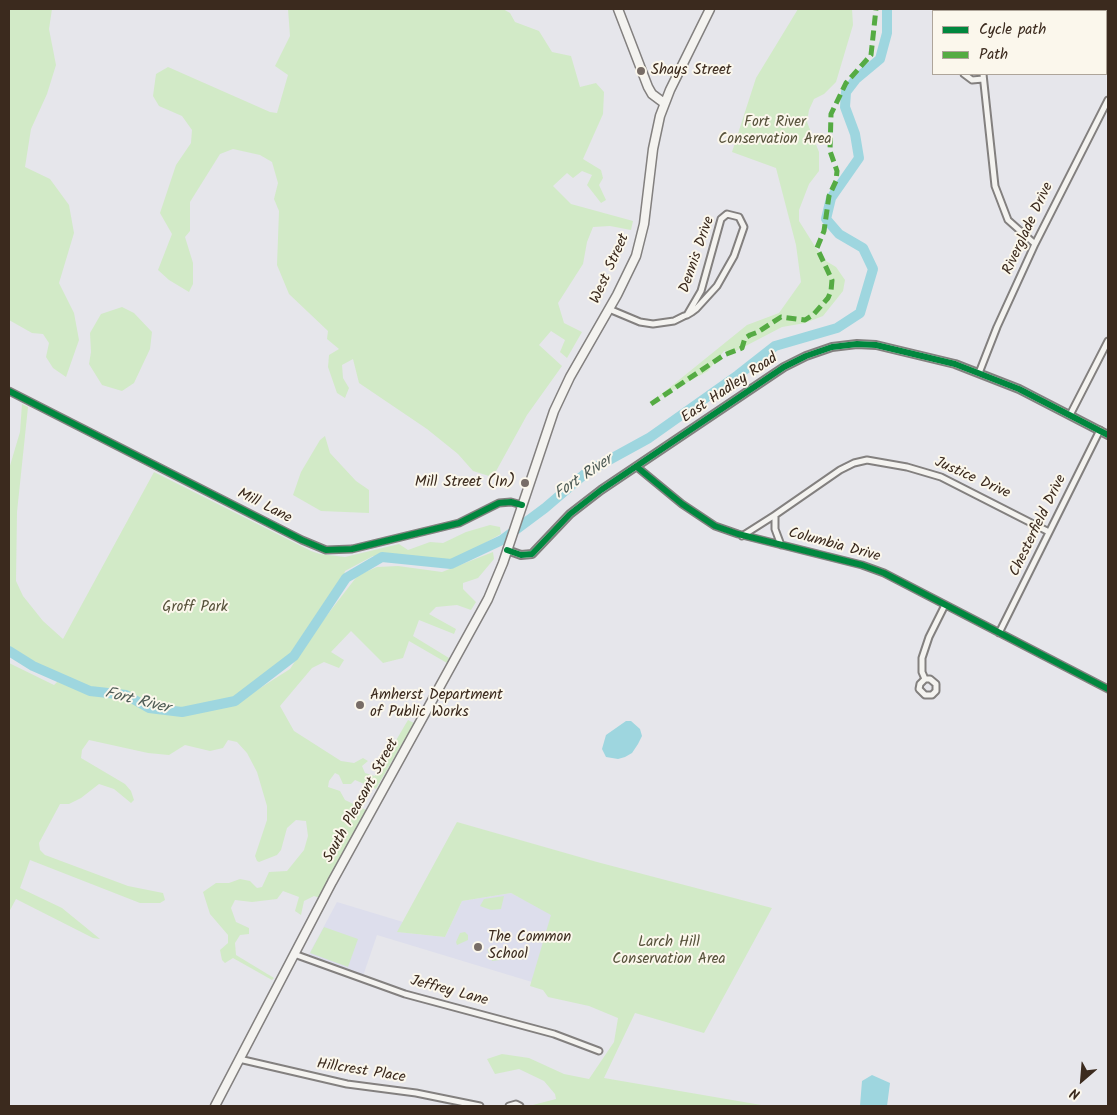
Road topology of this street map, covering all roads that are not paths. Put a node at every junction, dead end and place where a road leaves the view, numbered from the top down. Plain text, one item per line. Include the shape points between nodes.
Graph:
1 (618, 9) edge
2 (710, 9) edge
3 (965, 75) edge
4 (983, 76) edge
5 (1108, 100) edge
6 (664, 104) junction
7 (1035, 244) junction
8 (609, 309) junction
9 (687, 314) junction
10 (1108, 341) edge
11 (980, 373) junction
12 (9, 391) edge
13 (1070, 415) junction
14 (1100, 430) junction
15 (1108, 434) edge
16 (636, 467) junction
17 (522, 505) junction
18 (775, 515) junction
19 (1049, 532) junction
20 (742, 536) junction
21 (782, 545) junction
22 (508, 546) junction
23 (945, 605) junction
24 (999, 633) junction
25 (925, 679) dead end
26 (1108, 689) edge
27 (294, 954) junction
28 (599, 1050) dead end
29 (239, 1059) junction
30 (214, 1106) edge
31 (480, 1106) edge
32 (509, 1106) edge
33 (520, 1106) edge

1 - 6 main road via 648,87
2 - 6 main road, West Street
3 - 4 street via 972,80
4 - 7 street via 995,186 1008,220
5 - 7 street, Riverglade Drive
6 - 8 main road, West Street via 654,144 641,238
7 - 11 street, Riverglade Drive
8 - 9 street, Dennis Drive via 636,321 653,324 668,323
8 - 17 main road, West Street via 557,403
9 - 9 street, Dennis Drive via 704,302 726,272 743,232 743,222 739,217 727,214 721,219 702,290
10 - 13 street
11 - 13 street, East Hadley Road
11 - 16 street, East Hadley Road via 929,356 882,346 857,344 826,349 784,367
12 - 17 street, Mill Lane via 326,550 352,549 459,523 499,503
13 - 14 street, East Hadley Road
14 - 15 street, East Hadley Road
14 - 19 street, Chesterfield Drive
16 - 20 street, Columbia Drive via 710,524
16 - 22 street, East Hadley Road via 575,509 534,553 524,555
17 - 22 main road, South Pleasant Street
18 - 19 street, Justice Drive via 840,470 859,462 874,461 945,478
18 - 20 street, Justice Drive
18 - 21 street
19 - 24 street, Chesterfield Drive
20 - 21 street, Columbia Drive
21 - 23 street, Columbia Drive via 867,566
22 - 27 main road, South Pleasant Street via 477,623
23 - 24 street, Columbia Drive
23 - 25 street via 923,655
24 - 26 street, Columbia Drive
27 - 28 street, Jeffrey Lane via 405,994 554,1034
27 - 29 main road, South Pleasant Street
29 - 30 main road, South Pleasant Street
29 - 31 street, Hillcrest Place via 347,1084
32 - 33 street

